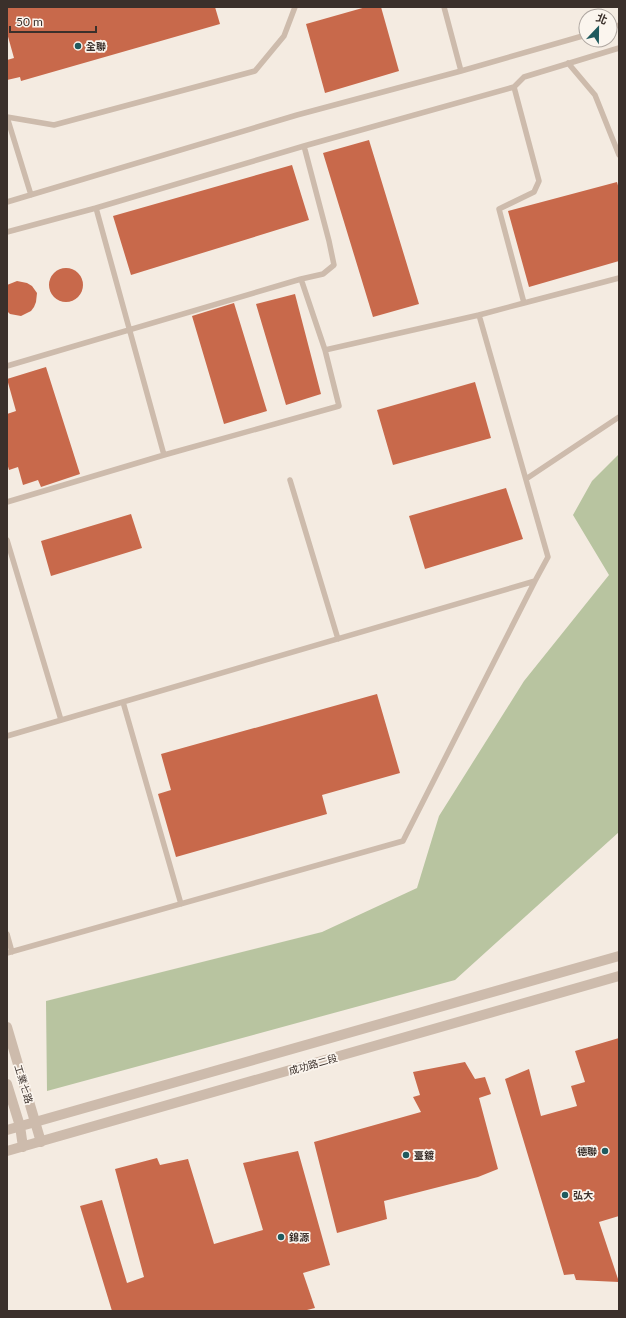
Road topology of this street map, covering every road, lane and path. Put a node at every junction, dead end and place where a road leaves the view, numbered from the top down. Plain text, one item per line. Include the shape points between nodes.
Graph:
1 (295, 7) edge
2 (444, 7) edge
3 (578, 37) edge
4 (619, 48) edge
5 (568, 63) junction
6 (461, 71) junction
7 (514, 87) junction
8 (7, 117) edge
9 (304, 146) junction
10 (619, 155) edge
11 (31, 195) junction
12 (7, 202) edge
13 (96, 208) junction
14 (7, 232) edge
15 (619, 278) edge
16 (301, 279) junction
17 (524, 303) junction
18 (479, 315) junction
19 (130, 330) junction
20 (324, 350) junction
21 (7, 366) edge
22 (619, 417) edge
23 (164, 456) junction
24 (526, 479) junction
25 (290, 480) dead end
26 (7, 502) edge
27 (7, 540) edge
28 (535, 581) junction
29 (338, 639) junction
30 (123, 702) junction
31 (61, 720) junction
32 (7, 736) edge
33 (181, 904) junction
34 (7, 934) edge
35 (10, 952) edge
36 (619, 956) edge
37 (619, 976) edge
38 (7, 1027) edge
39 (7, 1084) edge
40 (35, 1122) junction
41 (20, 1126) junction
42 (7, 1130) edge
43 (41, 1142) junction
44 (23, 1147) junction
45 (7, 1152) edge

1 - 8 lane via 284,36 255,71 54,125
2 - 6 lane
3 - 6 lane
4 - 5 lane
5 - 7 lane via 524,77
5 - 10 lane via 595,95
6 - 11 lane via 297,115
7 - 9 lane
7 - 17 lane via 539,181 534,192 499,210
8 - 11 lane
9 - 13 lane
9 - 16 lane via 334,265 323,274
11 - 12 lane
13 - 14 lane
13 - 19 lane
15 - 17 lane
16 - 19 lane
16 - 20 lane
17 - 18 lane
18 - 20 lane
18 - 24 lane
19 - 21 lane
19 - 23 lane
20 - 23 lane via 339,406
22 - 24 lane
23 - 26 lane
24 - 28 lane via 548,557
25 - 29 lane
27 - 31 lane
28 - 29 lane
28 - 33 lane via 403,841
29 - 30 lane
30 - 31 lane
30 - 33 lane
31 - 32 lane
33 - 35 lane
34 - 35 lane
36 - 40 street, 成功路二段
37 - 43 street, 成功路二段
38 - 40 street, 工業七路
39 - 41 street, 工業七路
40 - 41 street, 成功路二段
40 - 43 street, 工業七路
41 - 42 street, 成功路二段
41 - 44 street, 工業七路
43 - 44 street, 成功路二段
44 - 45 street, 成功路二段

